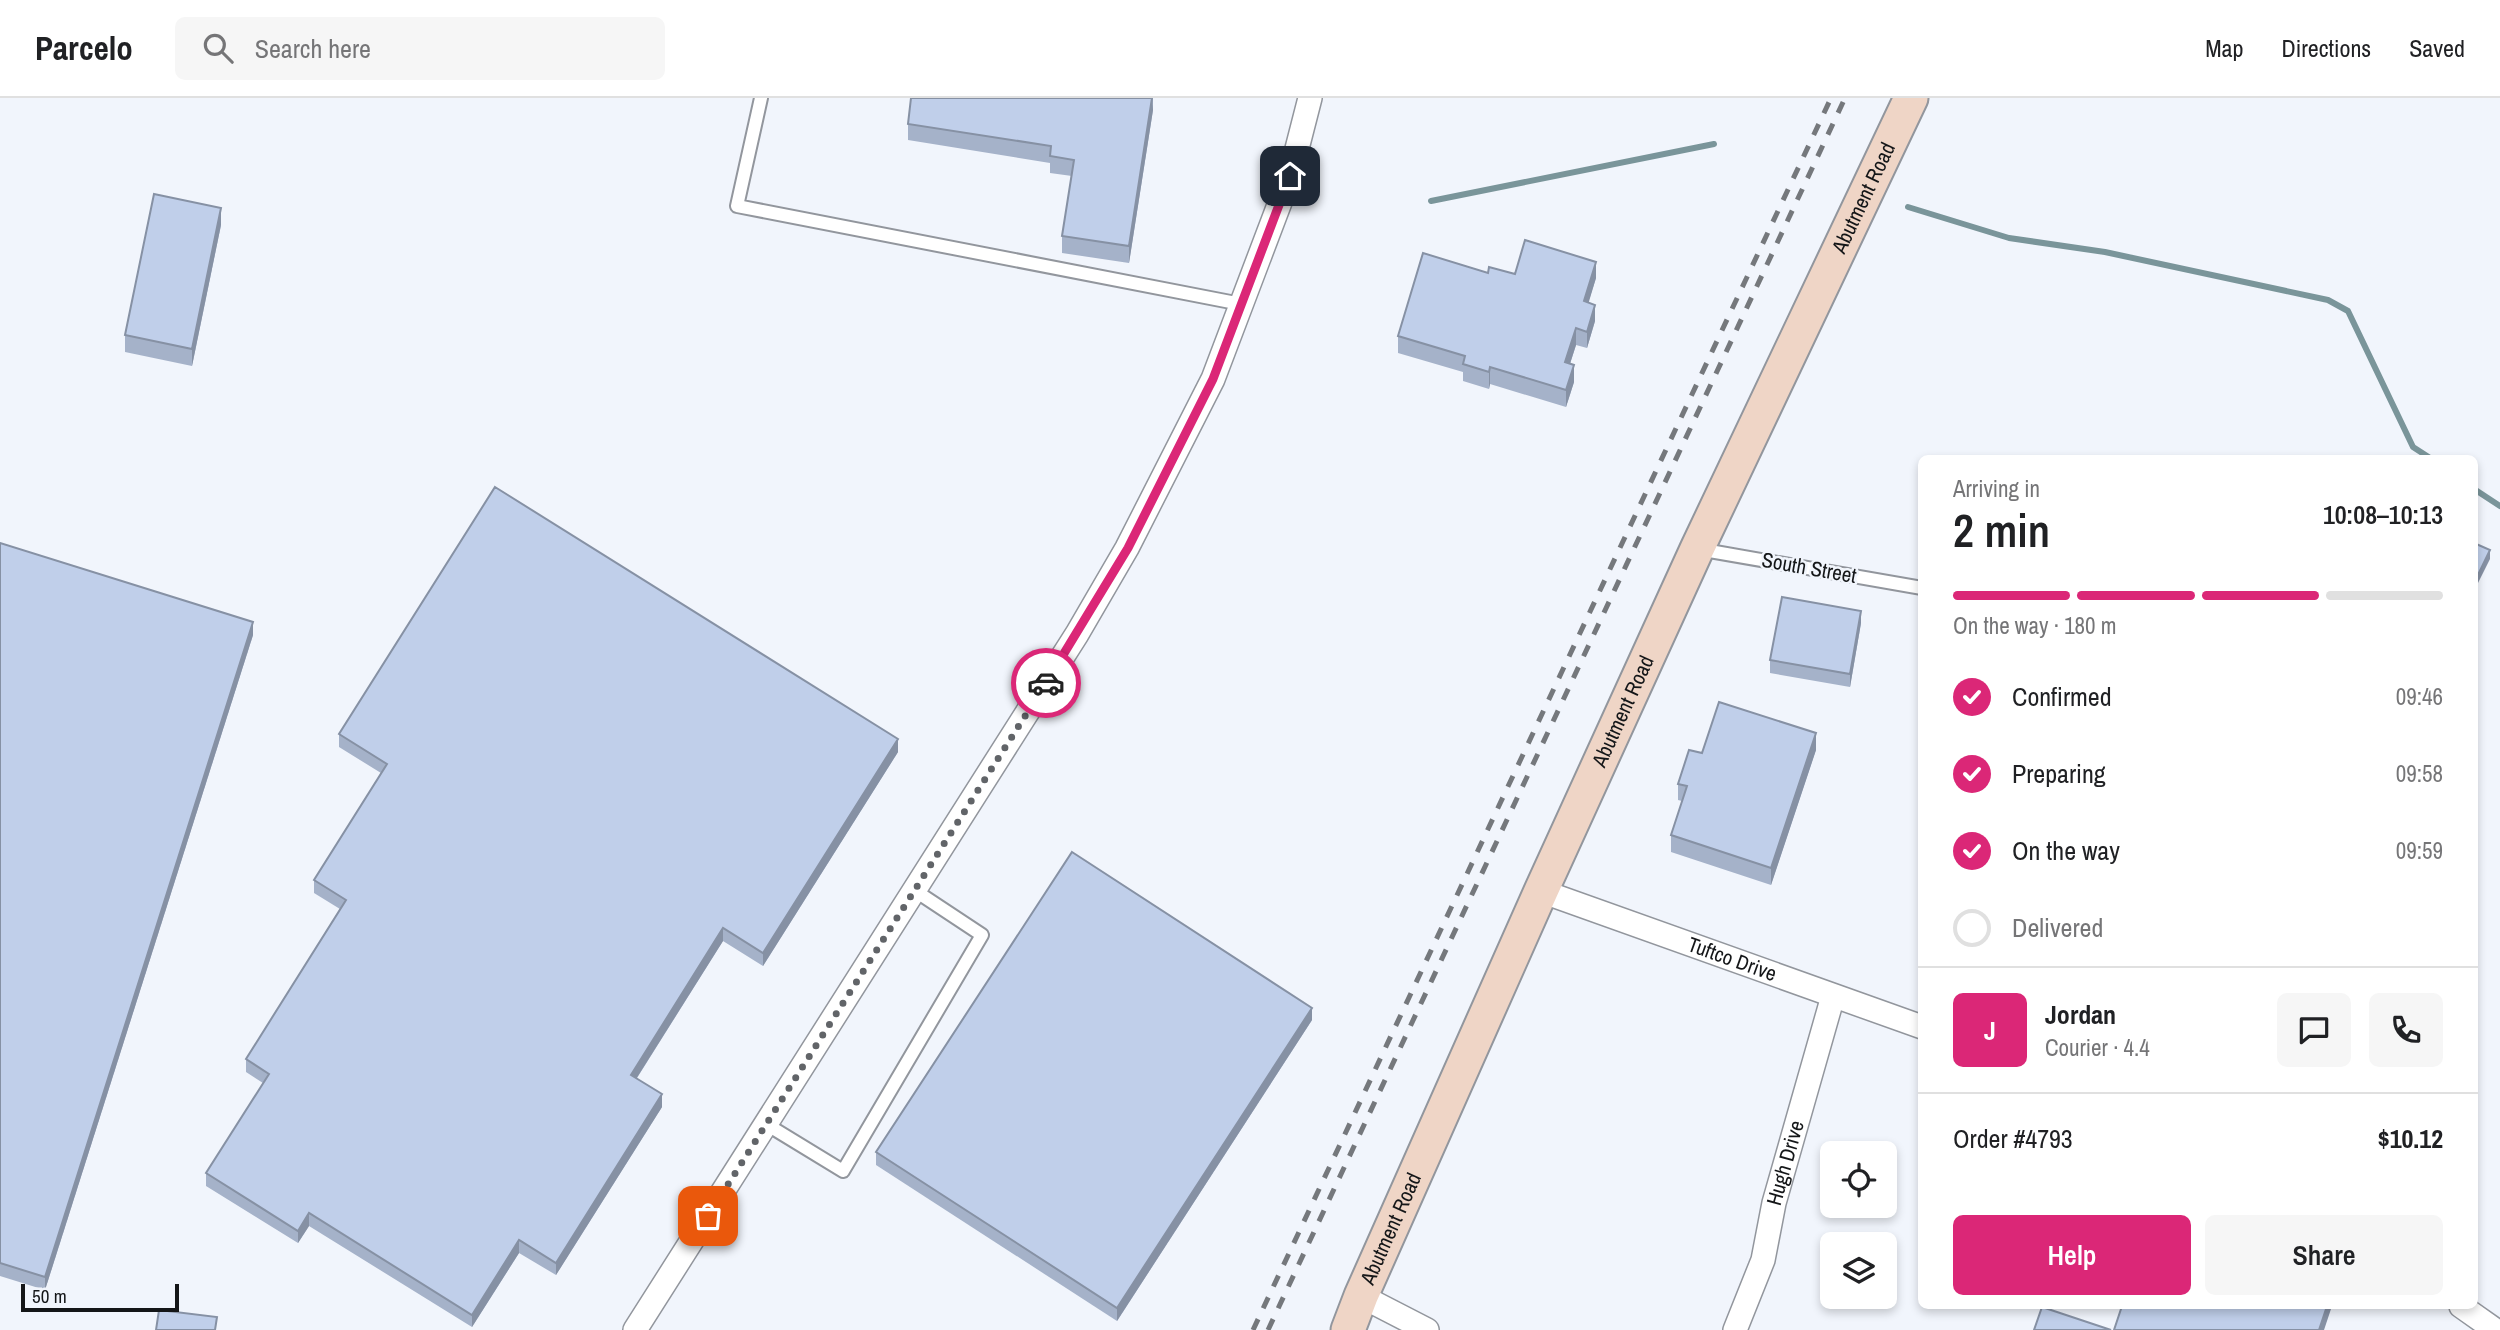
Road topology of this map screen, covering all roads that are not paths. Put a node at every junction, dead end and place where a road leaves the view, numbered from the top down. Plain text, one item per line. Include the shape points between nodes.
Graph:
1 (761, 98) edge
2 (1310, 98) edge
3 (1911, 98) edge
4 (1241, 304) junction
5 (1697, 549) junction
6 (1918, 587) edge
7 (915, 890) junction
8 (1541, 891) junction
9 (1833, 996) junction
10 (1918, 1026) edge
11 (766, 1125) junction
12 (1361, 1296) junction
13 (2465, 1309) edge
14 (635, 1330) edge
15 (1348, 1330) edge
16 (1427, 1330) edge
17 (1735, 1330) edge
18 (2495, 1330) edge

1 - 4 lane via 737,206
2 - 4 street via 1290,176
3 - 5 main road, Abutment Road
4 - 7 street via 1213,379 1128,548
5 - 6 lane, South Street
5 - 8 main road, Abutment Road
7 - 11 street
7 - 11 lane via 982,935 843,1171
8 - 9 street, Tuftco Drive
8 - 12 main road, Abutment Road
9 - 10 street, Tuftco Drive
9 - 17 street, Hugh Drive via 1774,1203 1763,1260
11 - 14 street
12 - 15 main road, Abutment Road
12 - 16 street
13 - 18 street

